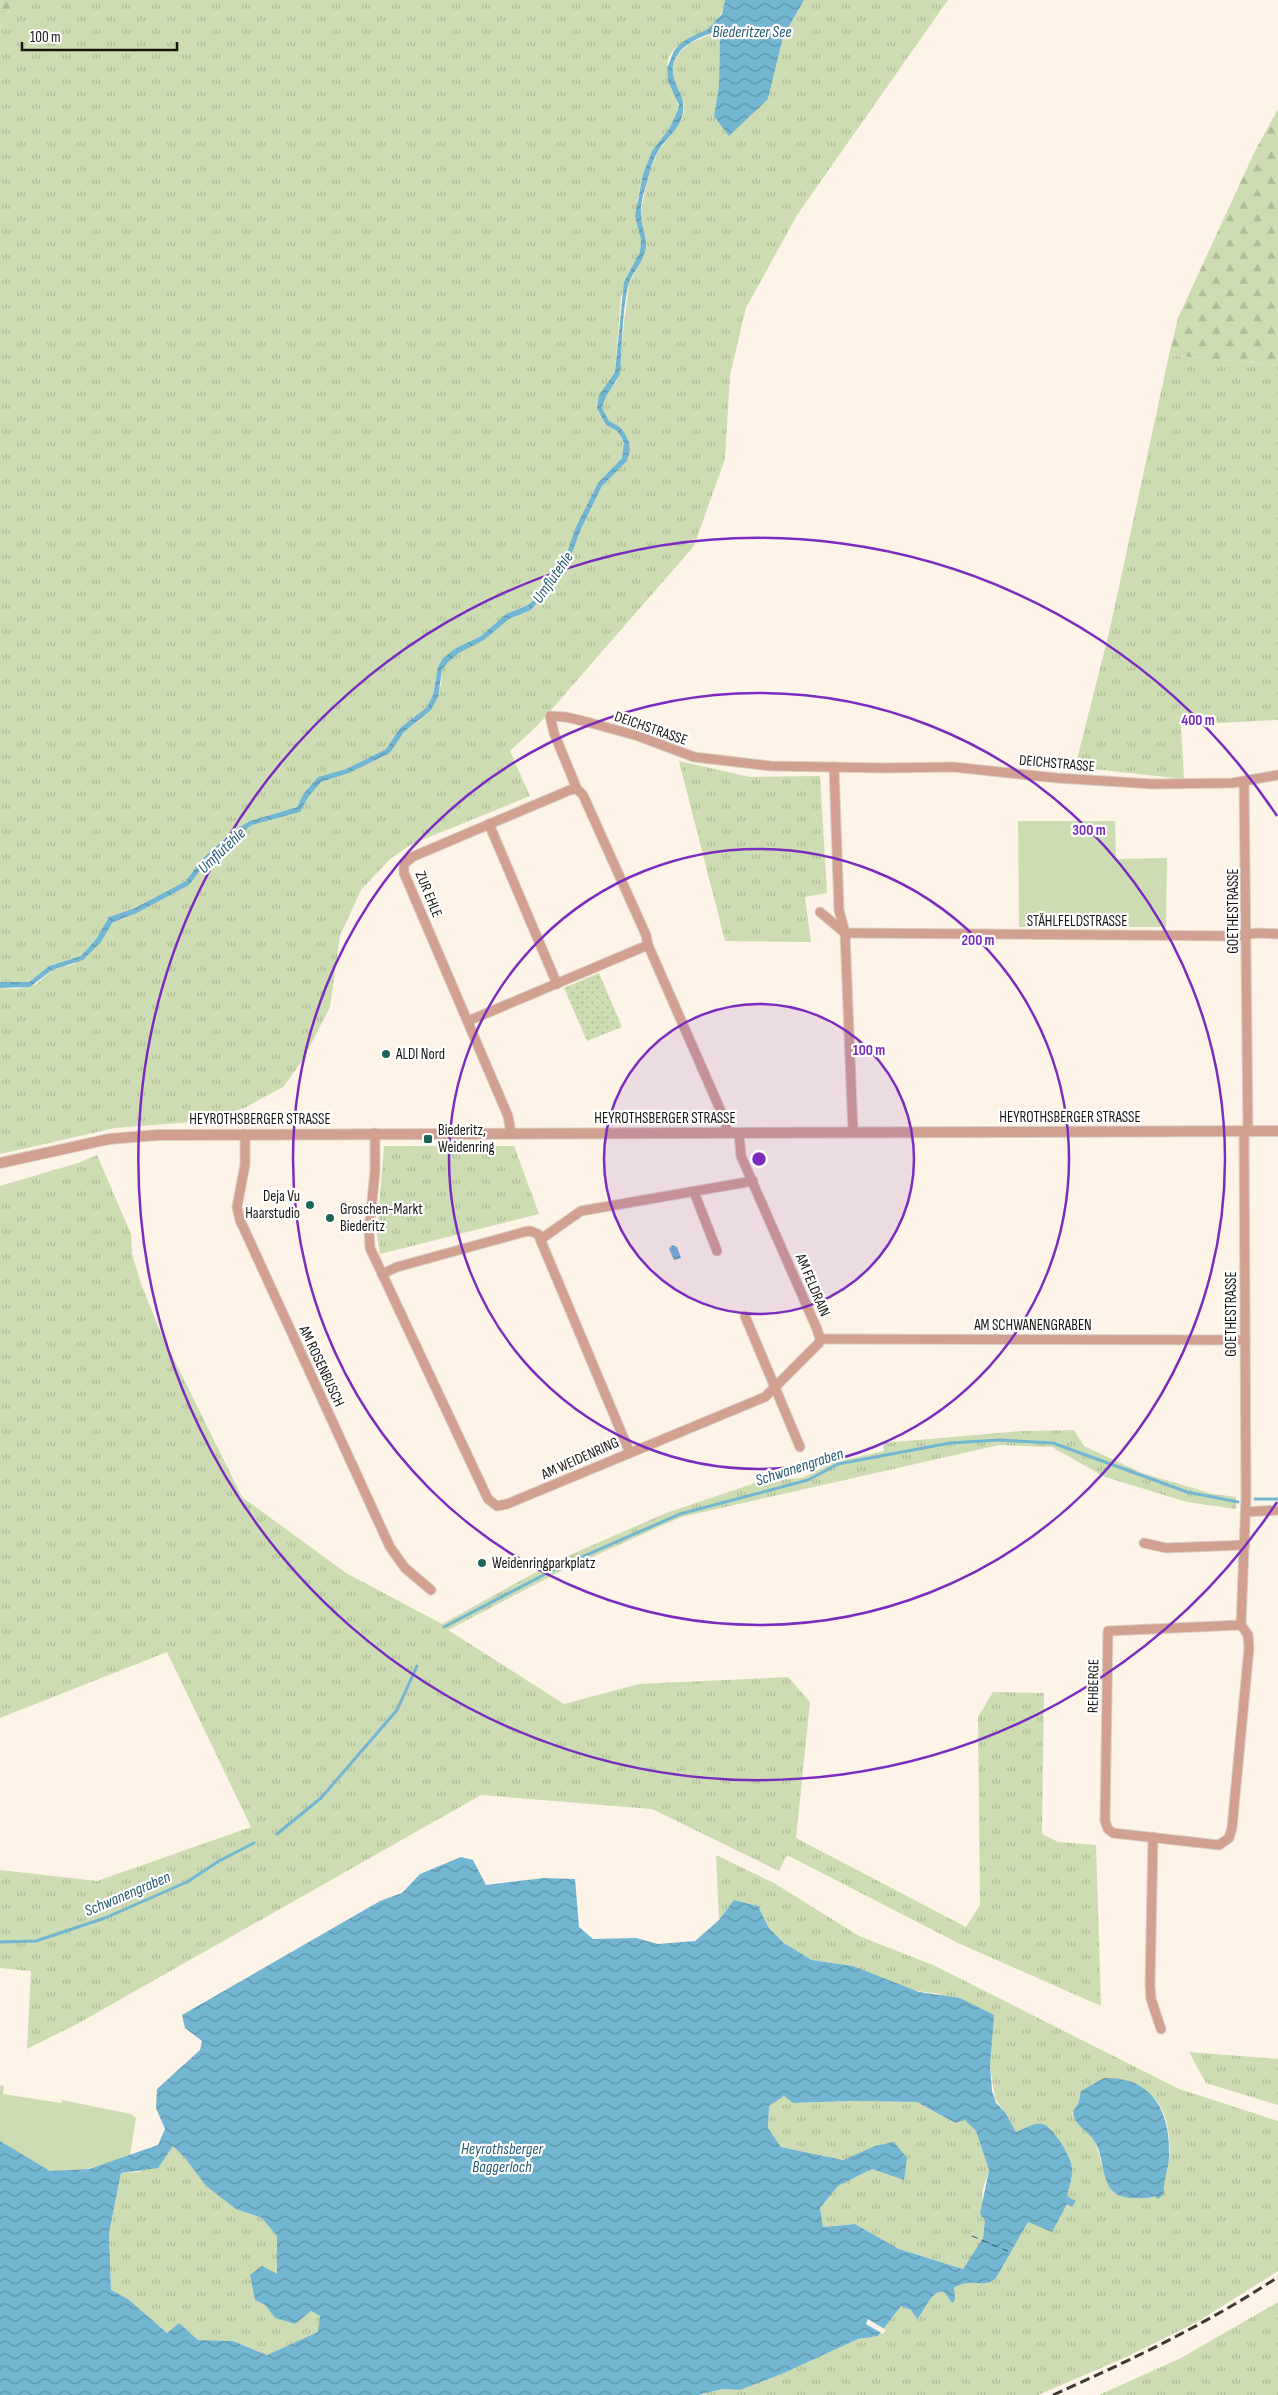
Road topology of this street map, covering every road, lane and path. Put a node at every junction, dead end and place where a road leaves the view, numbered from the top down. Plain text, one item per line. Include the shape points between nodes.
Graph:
1 (834, 767) junction
2 (1278, 775) edge
3 (1244, 782) junction
4 (577, 789) junction
5 (489, 824) junction
6 (820, 912) dead end
7 (845, 933) junction
8 (1247, 934) junction
9 (1278, 934) edge
10 (648, 945) junction
11 (557, 984) junction
12 (468, 1021) junction
13 (1246, 1131) junction
14 (1278, 1131) edge
15 (726, 1132) junction
16 (853, 1132) junction
17 (375, 1133) junction
18 (511, 1133) junction
19 (739, 1133) junction
20 (245, 1134) junction
21 (0, 1163) edge
22 (753, 1181) junction
23 (694, 1192) junction
24 (541, 1238) junction
25 (717, 1251) dead end
26 (382, 1274) junction
27 (745, 1316) dead end
28 (820, 1339) junction
29 (1245, 1340) junction
30 (776, 1388) junction
31 (800, 1447) dead end
32 (630, 1453) junction
33 (1246, 1497) joint
34 (1278, 1510) edge
35 (1246, 1512) junction
36 (1144, 1543) dead end
37 (1245, 1545) junction
38 (431, 1590) dead end
39 (1241, 1625) junction
40 (1153, 1837) junction
41 (1161, 2029) dead end

1 - 3 street, DEICHSTRASSE via 953,767 1153,784
1 - 4 street, DEICHSTRASSE via 709,760 591,723 550,716
1 - 7 street via 839,910
2 - 3 street, DEICHSTRASSE
3 - 8 street, GOETHESTRASSE
4 - 5 street, ZUR EHLE
4 - 10 street via 583,796
5 - 11 street
5 - 12 street, ZUR EHLE via 412,857 404,864 404,873
6 - 7 street
7 - 8 street, STÄHLFELDSTRASSE
7 - 16 street
8 - 9 street, STÄHLFELDSTRASSE
8 - 13 street, GOETHESTRASSE
10 - 11 street
10 - 15 street via 726,1123
11 - 12 street
12 - 18 street, ZUR EHLE via 508,1116
13 - 14 street, HEYROTHSBERGER STRASSE
13 - 16 street, HEYROTHSBERGER STRASSE
13 - 29 street, GOETHESTRASSE
15 - 18 street, HEYROTHSBERGER STRASSE
15 - 19 street, HEYROTHSBERGER STRASSE
16 - 19 street, HEYROTHSBERGER STRASSE
17 - 18 street, HEYROTHSBERGER STRASSE
17 - 20 street, HEYROTHSBERGER STRASSE
17 - 26 street, AM WEIDENRING via 369,1238
19 - 22 street, AM FELDRAIN via 741,1156
20 - 21 street, HEYROTHSBERGER STRASSE via 128,1137
20 - 38 street, AM ROSENBUSCH via 245,1165 237,1207 240,1220 390,1547 405,1568
22 - 23 street
22 - 28 street, AM FELDRAIN
23 - 24 street via 581,1211
23 - 25 street
24 - 26 street via 534,1232 524,1232
24 - 32 street, AM WEIDENRING
26 - 32 street, AM WEIDENRING via 493,1505 507,1504
27 - 30 street
28 - 29 street, AM SCHWANENGRABEN
28 - 30 street, AM FELDRAIN via 817,1347
29 - 33 street, GOETHESTRASSE
30 - 31 street
30 - 32 street, AM FELDRAIN via 765,1397
33 - 35 street, REHBERGE
34 - 35 street
35 - 37 street, REHBERGE
36 - 37 street via 1166,1548
37 - 39 street, REHBERGE
39 - 40 street, REHBERGE via 1248,1635 1249,1648 1229,1838 1219,1845
39 - 40 street, REHBERGE via 1108,1631 1105,1821 1108,1829 1114,1832
40 - 41 street via 1150,1985

